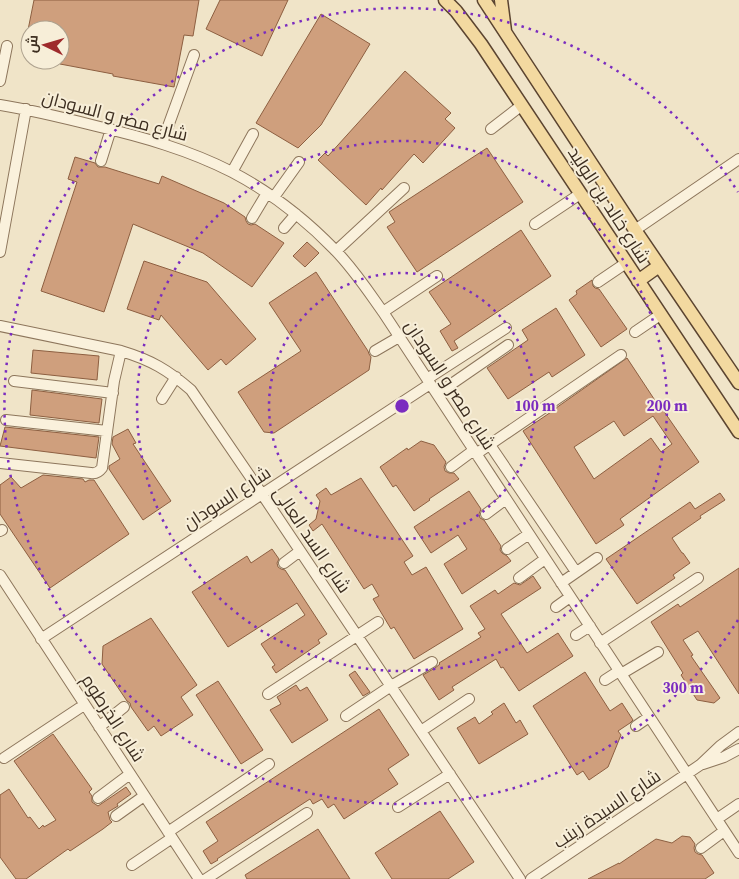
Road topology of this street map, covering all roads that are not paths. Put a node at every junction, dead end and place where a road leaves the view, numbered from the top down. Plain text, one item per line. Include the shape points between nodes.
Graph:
1 (445, 0) edge
2 (484, 0) edge
3 (501, 0) edge
4 (506, 34) junction
5 (7, 46) dead end
6 (194, 55) dead end
7 (0, 81) edge
8 (0, 104) edge
9 (522, 105) junction
10 (26, 109) junction
11 (110, 129) junction
12 (492, 129) dead end
13 (253, 134) dead end
14 (162, 143) junction
15 (739, 160) edge
16 (101, 161) dead end
17 (299, 162) dead end
18 (232, 172) junction
19 (404, 188) dead end
20 (580, 194) junction
21 (5, 195) edge
22 (271, 195) junction
23 (296, 214) junction
24 (252, 218) dead end
25 (534, 224) dead end
26 (284, 228) dead end
27 (635, 230) junction
28 (336, 251) junction
29 (0, 252) edge
30 (626, 263) junction
31 (659, 266) junction
32 (437, 276) dead end
33 (638, 281) junction
34 (598, 282) dead end
35 (383, 312) junction
36 (660, 316) junction
37 (0, 326) edge
38 (506, 328) dead end
39 (635, 332) dead end
40 (399, 337) junction
41 (508, 345) dead end
42 (121, 351) junction
43 (375, 351) dead end
44 (621, 355) dead end
45 (176, 377) junction
46 (14, 381) dead end
47 (428, 381) junction
48 (739, 383) edge
49 (113, 393) junction
50 (437, 394) junction
51 (162, 399) dead end
52 (6, 420) dead end
53 (107, 432) junction
54 (739, 432) edge
55 (490, 445) junction
56 (475, 452) junction
57 (0, 462) edge
58 (451, 467) dead end
59 (262, 494) junction
60 (506, 499) junction
61 (486, 514) dead end
62 (529, 534) junction
63 (507, 548) dead end
64 (300, 551) junction
65 (597, 558) dead end
66 (545, 559) junction
67 (284, 563) dead end
68 (576, 572) junction
69 (519, 578) dead end
70 (698, 578) dead end
71 (2, 581) edge
72 (561, 582) junction
73 (570, 597) junction
74 (556, 607) dead end
75 (378, 622) dead end
76 (590, 626) junction
77 (576, 635) dead end
78 (358, 637) junction
79 (41, 639) junction
80 (600, 643) junction
81 (658, 652) dead end
82 (432, 662) dead end
83 (620, 672) junction
84 (605, 680) dead end
85 (391, 686) junction
86 (268, 694) dead end
87 (469, 699) dead end
88 (84, 705) junction
89 (124, 707) dead end
90 (346, 716) dead end
91 (649, 718) junction
92 (636, 726) dead end
93 (99, 727) junction
94 (421, 731) junction
95 (739, 732) edge
96 (739, 749) edge
97 (4, 758) dead end
98 (269, 764) dead end
99 (700, 765) junction
100 (130, 774) junction
101 (450, 774) junction
102 (687, 774) junction
103 (144, 796) junction
104 (98, 798) dead end
105 (739, 804) edge
106 (398, 807) dead end
107 (308, 813) dead end
108 (116, 816) dead end
109 (717, 819) junction
110 (724, 831) junction
111 (170, 835) junction
112 (700, 848) dead end
113 (739, 853) edge
114 (132, 865) dead end
115 (199, 878) edge
116 (520, 879) edge
117 (531, 879) edge

1 - 9 main road, شارع خالد بن الوليد via 469,27
2 - 4 main road, شارع خالد بن الوليد
3 - 4 main road
4 - 27 main road, شارع خالد بن الوليد
5 - 7 lane
6 - 14 lane
8 - 10 lane, شارع مصر و السودان
9 - 12 lane
9 - 20 main road, شارع خالد بن الوليد
10 - 11 lane, شارع مصر و السودان
10 - 21 lane
11 - 14 lane, شارع مصر و السودان
11 - 16 lane
13 - 18 lane
14 - 18 lane, شارع مصر و السودان
15 - 27 lane
17 - 22 lane
18 - 22 lane, شارع مصر و السودان
19 - 28 lane
20 - 25 lane
20 - 30 main road, شارع خالد بن الوليد
21 - 29 lane
22 - 23 lane, شارع مصر و السودان
22 - 24 lane
23 - 26 lane
23 - 28 lane, شارع مصر و السودان
27 - 31 main road, شارع خالد بن الوليد
28 - 35 lane, شارع مصر و السودان
30 - 33 main road, شارع خالد بن الوليد
30 - 34 lane
31 - 33 main road
31 - 48 main road, شارع خالد بن الوليد
32 - 35 lane
33 - 36 main road, شارع خالد بن الوليد
35 - 40 lane, شارع مصر و السودان
36 - 39 lane
36 - 54 main road, شارع خالد بن الوليد
37 - 42 lane, شارع السد العالى
38 - 47 lane, شارع السودان
40 - 43 lane
40 - 47 lane, شارع مصر و السودان
41 - 50 lane
42 - 45 lane, شارع السد العالى via 153,362
42 - 49 lane
44 - 55 lane
45 - 51 lane
45 - 59 lane, شارع السد العالى via 191,390
46 - 49 lane
47 - 50 lane, شارع مصر و السودان
47 - 59 lane, شارع السودان
49 - 53 lane
50 - 56 lane, شارع مصر و السودان
52 - 53 lane
53 - 57 lane via 102,468 95,474
55 - 56 lane
55 - 68 lane
56 - 58 lane
56 - 60 lane, شارع مصر و السودان
59 - 64 lane, شارع السد العالى
59 - 79 lane, شارع السودان
60 - 61 lane
60 - 62 lane, شارع مصر و السودان
62 - 63 lane
62 - 66 lane, شارع مصر و السودان
64 - 67 lane
64 - 78 lane, شارع السد العالى
65 - 68 lane
66 - 69 lane
66 - 72 lane, شارع مصر و السودان
68 - 72 lane
70 - 80 lane
71 - 79 lane, شارع الخرطوم
72 - 73 lane, شارع مصر و السودان
73 - 74 lane
73 - 76 lane, شارع مصر و السودان
75 - 78 lane
76 - 77 lane
76 - 80 lane, شارع مصر و السودان
78 - 85 lane, شارع السد العالى
78 - 86 lane
79 - 88 lane, شارع الخرطوم
80 - 83 lane, شارع مصر و السودان
81 - 83 lane
82 - 85 lane
83 - 84 lane
83 - 91 lane, شارع مصر و السودان
85 - 90 lane
85 - 94 lane, شارع السد العالى
87 - 94 lane
88 - 93 lane, شارع الخرطوم
88 - 97 lane
89 - 93 lane
91 - 92 lane
91 - 102 lane, شارع مصر و السودان
93 - 100 lane, شارع الخرطوم
94 - 101 lane, شارع السد العالى
95 - 99 lane, شارع السيدة زينب
96 - 99 lane, شارع السيدة زينب
98 - 111 lane
99 - 102 lane, شارع السيدة زينب
100 - 103 lane, شارع الخرطوم
100 - 104 lane
101 - 106 lane
101 - 116 lane, شارع السد العالى
102 - 109 lane, شارع مصر و السودان
102 - 117 lane, شارع السيدة زينب
103 - 108 lane
103 - 111 lane, شارع الخرطوم
105 - 109 lane
107 - 115 lane
109 - 110 lane, شارع مصر و السودان
110 - 112 lane
110 - 113 lane, شارع مصر و السودان
111 - 114 lane
111 - 115 lane, شارع الخرطوم

